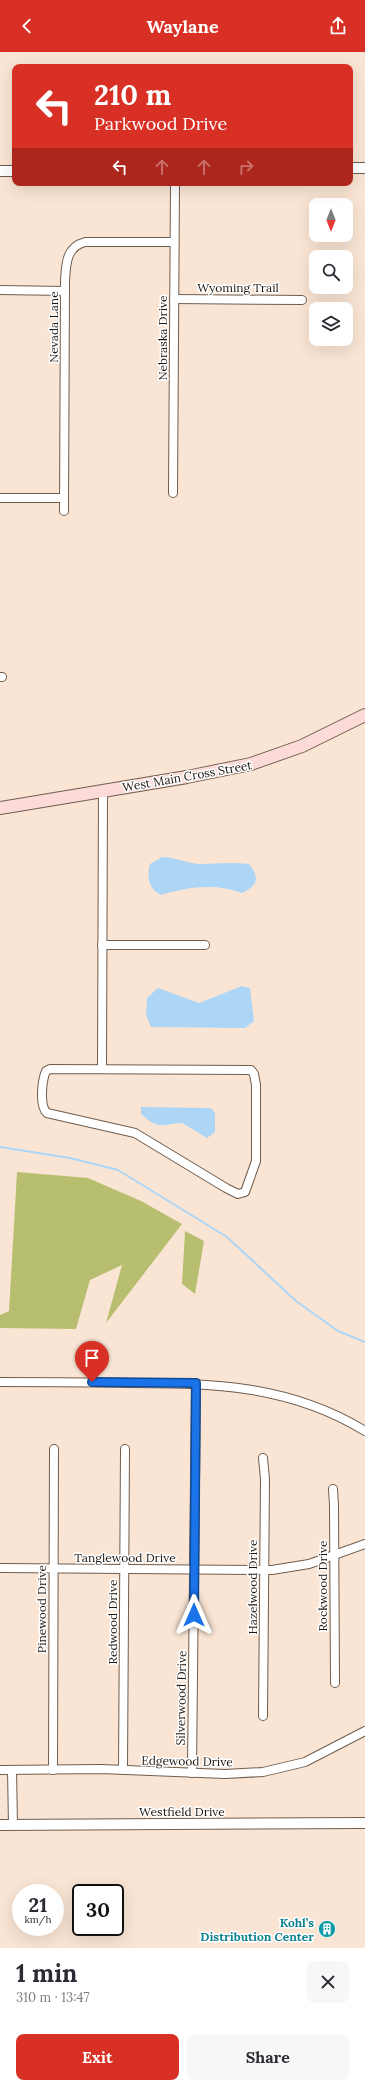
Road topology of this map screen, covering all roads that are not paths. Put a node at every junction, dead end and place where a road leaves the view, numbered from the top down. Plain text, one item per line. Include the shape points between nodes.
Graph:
1 (353, 168) edge
2 (365, 168) edge
3 (0, 171) edge
4 (12, 171) edge
5 (174, 186) edge
6 (174, 242) junction
7 (0, 290) edge
8 (65, 290) junction
9 (174, 299) junction
10 (302, 300) dead end
11 (173, 493) dead end
12 (0, 498) edge
13 (64, 498) junction
14 (64, 511) dead end
15 (365, 715) edge
16 (103, 791) junction
17 (0, 808) edge
18 (102, 945) junction
19 (205, 945) dead end
20 (102, 1069) junction
21 (0, 1382) edge
22 (196, 1383) junction
23 (365, 1431) edge
24 (54, 1449) dead end
25 (125, 1449) dead end
26 (263, 1458) dead end
27 (333, 1489) dead end
28 (365, 1544) edge
29 (335, 1555) junction
30 (0, 1568) edge
31 (54, 1568) junction
32 (124, 1569) junction
33 (194, 1569) junction
34 (264, 1570) junction
35 (335, 1683) dead end
36 (263, 1716) dead end
37 (365, 1731) edge
38 (0, 1770) edge
39 (12, 1770) junction
40 (53, 1770) junction
41 (123, 1770) junction
42 (192, 1773) junction
43 (365, 1823) edge
44 (0, 1824) edge
45 (13, 1824) junction

1 - 2 street
3 - 4 street
5 - 6 street, Nebraska Drive
6 - 8 street, Nevada Lane via 96,242 77,245 70,251 67,259
6 - 9 street, Nebraska Drive
7 - 8 street
8 - 13 street, Nevada Lane
9 - 10 street, Wyoming Trail
9 - 11 street, Nebraska Drive
12 - 13 street
13 - 14 street, Nevada Lane
15 - 16 main road, West Main Cross Street via 267,760
16 - 17 main road, West Main Cross Street
16 - 18 street
18 - 19 street
18 - 20 street
20 - 20 street via 46,1071 43,1076 44,1110 47,1113 135,1133 226,1188 238,1194 246,1192 256,1161 256,1085 251,1070
21 - 22 street
22 - 23 street via 235,1386 282,1395 328,1412
22 - 33 street, Silverwood Drive
24 - 31 street, Pinewood Drive
25 - 32 street, Redwood Drive
26 - 34 street, Hazelwood Drive
27 - 29 street, Rockwood Drive
28 - 29 street, Tanglewood Drive
29 - 34 street, Tanglewood Drive via 298,1566
29 - 35 street, Rockwood Drive
30 - 31 street, Tanglewood Drive
31 - 32 street, Tanglewood Drive
31 - 40 street, Pinewood Drive
32 - 33 street, Tanglewood Drive
32 - 41 street, Redwood Drive
33 - 34 street, Tanglewood Drive
33 - 42 street, Silverwood Drive
34 - 36 street, Hazelwood Drive
37 - 42 street, Edgewood Drive via 315,1758 289,1767 246,1774
38 - 39 street, Edgewood Drive
39 - 40 street, Edgewood Drive
39 - 45 street
40 - 41 street, Edgewood Drive
41 - 42 street, Edgewood Drive
43 - 45 street, Westfield Drive
44 - 45 street, Westfield Drive

